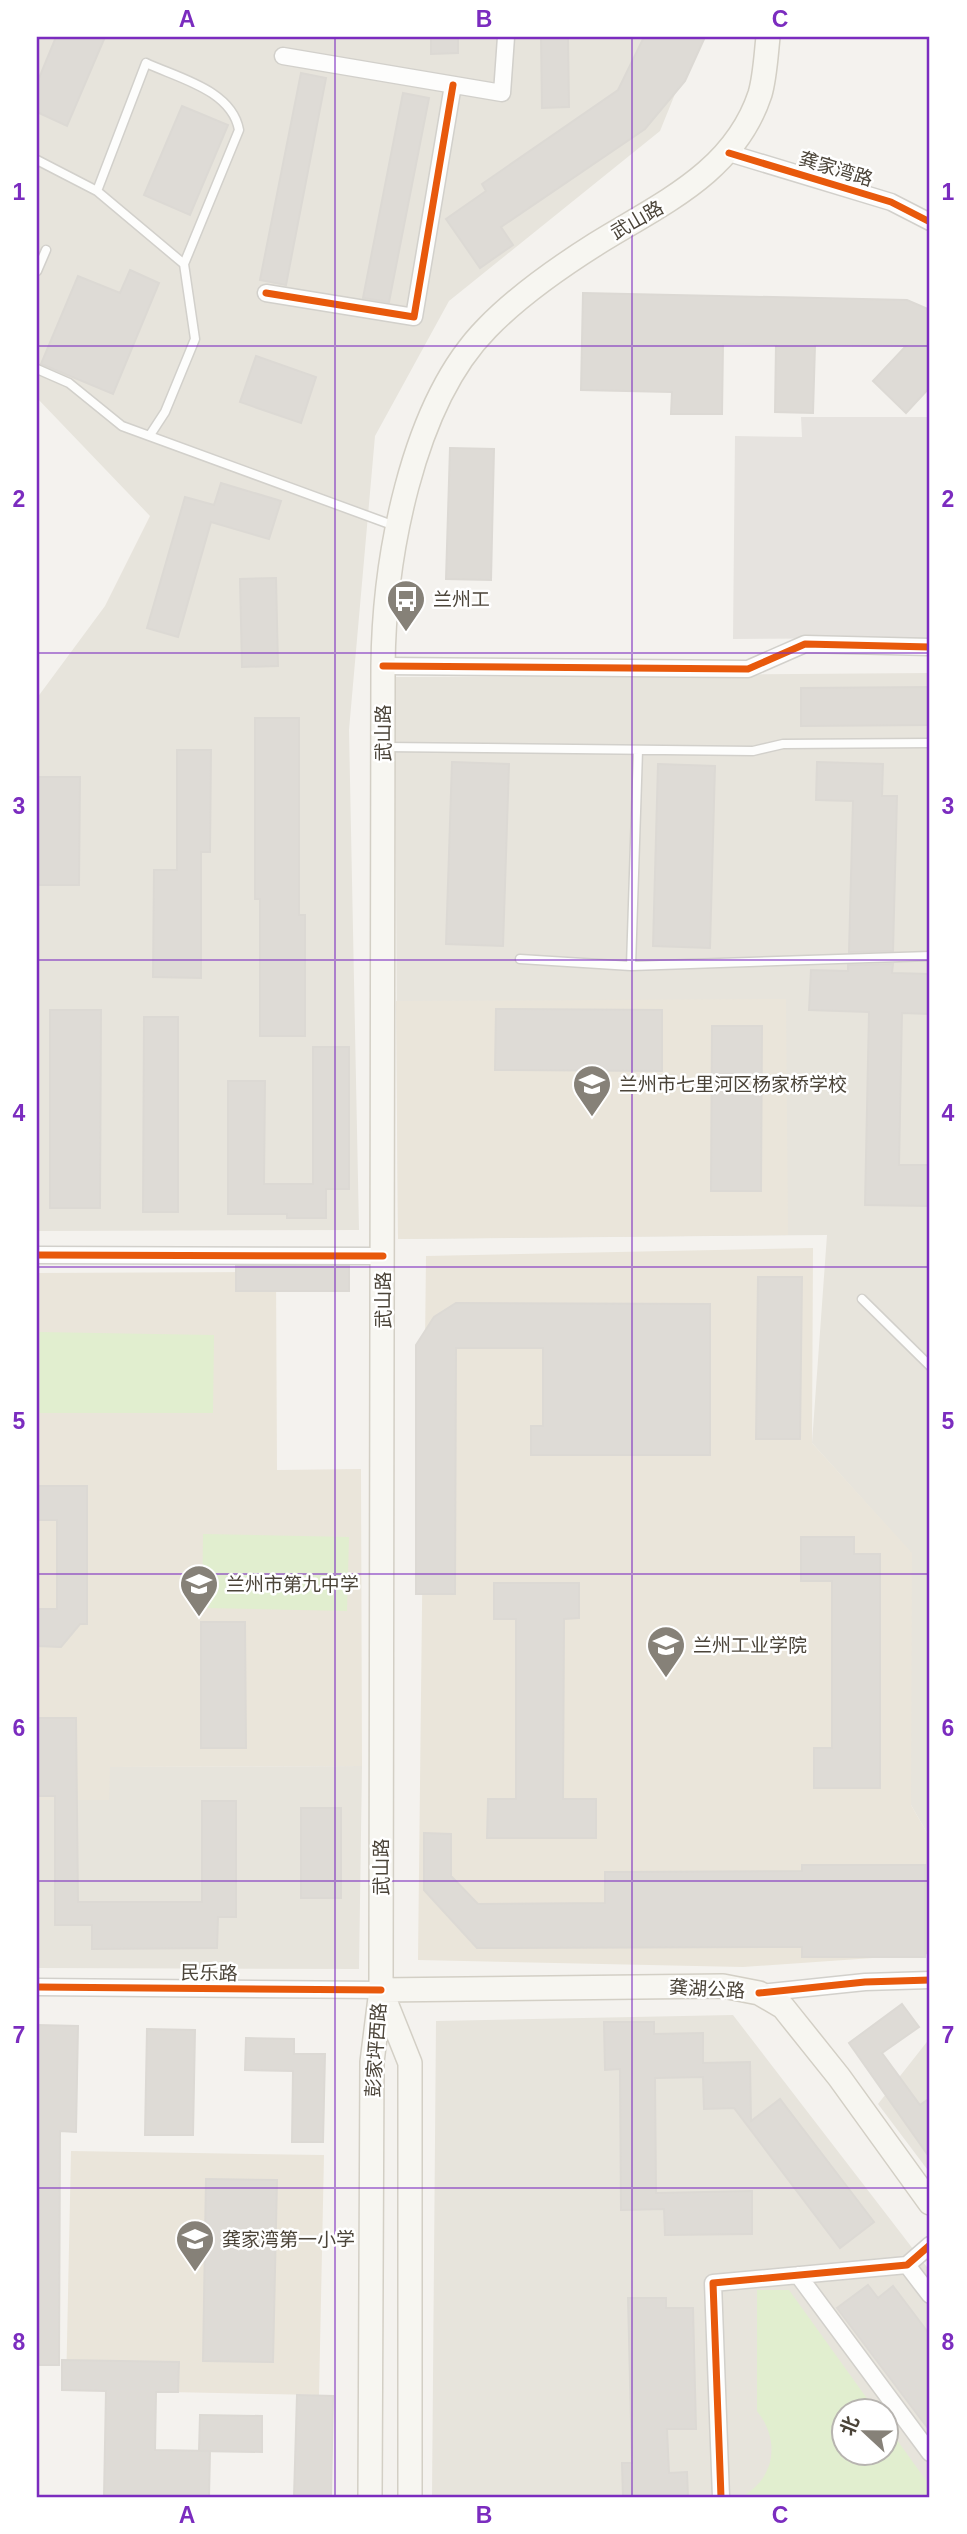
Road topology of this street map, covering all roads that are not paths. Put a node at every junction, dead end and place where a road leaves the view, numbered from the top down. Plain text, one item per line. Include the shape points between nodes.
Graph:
1 (506, 37) edge
2 (768, 37) edge
3 (283, 57) dead end
4 (453, 85) junction
5 (729, 153) junction
6 (37, 160) edge
7 (97, 191) junction
8 (930, 222) edge
9 (46, 250) dead end
10 (184, 264) junction
11 (37, 271) edge
12 (267, 293) dead end
13 (37, 369) edge
14 (150, 435) junction
15 (398, 527) junction
16 (930, 647) edge
17 (383, 666) junction
18 (930, 743) edge
19 (383, 747) junction
20 (638, 750) junction
21 (930, 956) edge
22 (520, 959) dead end
23 (631, 965) junction
24 (37, 1255) edge
25 (383, 1256) junction
26 (862, 1299) dead end
27 (930, 1366) edge
28 (930, 1980) edge
29 (37, 1986) edge
30 (381, 1990) junction
31 (759, 1993) junction
32 (930, 2203) edge
33 (930, 2245) edge
34 (907, 2265) junction
35 (798, 2275) junction
36 (930, 2295) edge
37 (930, 2453) edge
38 (370, 2497) edge
39 (410, 2497) edge
40 (720, 2497) edge

1 - 4 street via 502,93
2 - 5 main road, 武山路 via 760,95
3 - 4 street
4 - 12 street via 414,317
5 - 8 street, 龚家湾路 via 891,202
5 - 15 main road, 武山路 via 673,200 595,245 487,328 459,362 438,404 418,453
6 - 7 lane
7 - 10 lane
7 - 10 lane via 146,63 226,102 239,130
9 - 11 lane
10 - 14 lane via 195,339 166,412
13 - 14 lane via 69,383 121,426
14 - 15 lane
15 - 17 main road, 武山路 via 389,570
16 - 17 street via 805,644 748,669
17 - 19 main road, 武山路
18 - 20 lane via 783,744 753,751
19 - 20 lane
19 - 25 main road, 武山路
20 - 23 lane
21 - 23 lane
22 - 23 lane
24 - 25 street
25 - 30 main road, 武山路
26 - 27 lane
28 - 31 street
29 - 30 street, 民乐路
30 - 31 main road, 龚湖公路 via 723,1986
30 - 38 main road, 彭家坪西路 via 372,2062
30 - 39 main road, 彭家坪西路 via 410,2063
31 - 32 main road, 龚湖公路 via 783,2007
33 - 34 street
34 - 35 street
34 - 36 street
35 - 37 street
35 - 40 street via 713,2283

